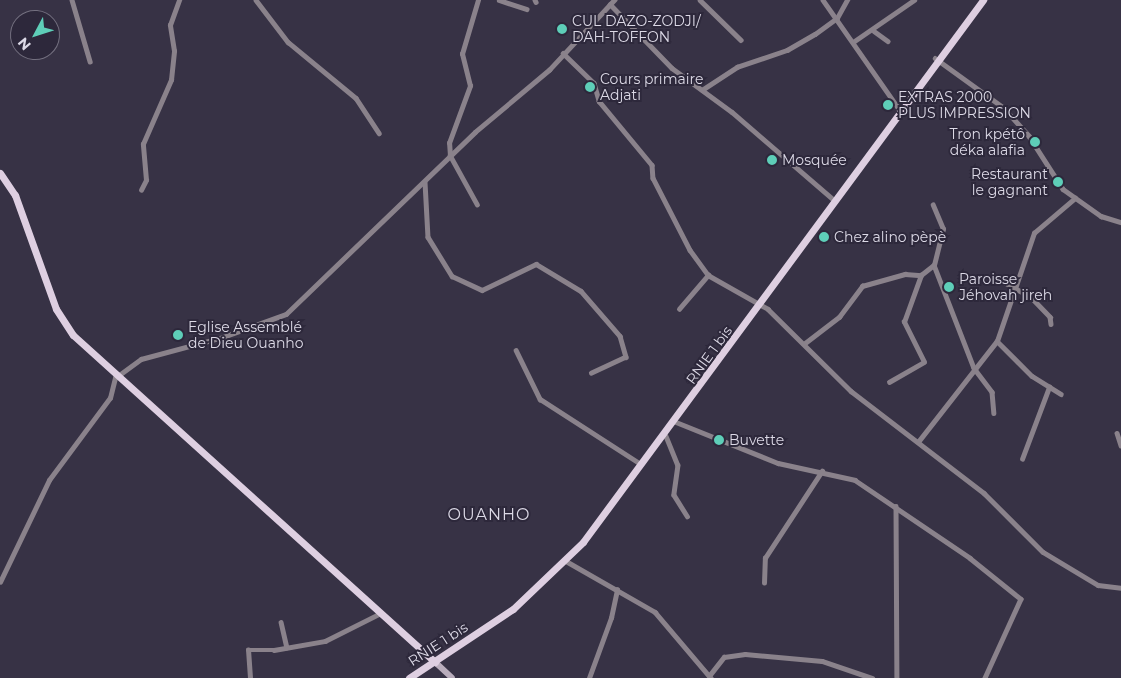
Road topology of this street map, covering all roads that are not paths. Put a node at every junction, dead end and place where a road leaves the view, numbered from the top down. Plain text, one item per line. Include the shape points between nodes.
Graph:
1 (72, 0) edge
2 (179, 0) edge
3 (256, 0) edge
4 (478, 0) edge
5 (498, 0) edge
6 (614, 0) edge
7 (700, 0) edge
8 (822, 0) edge
9 (847, 0) edge
10 (914, 0) edge
11 (983, 0) edge
12 (610, 4) junction
13 (527, 9) dead end
14 (837, 18) junction
15 (874, 31) junction
16 (741, 40) dead end
17 (888, 41) dead end
18 (853, 42) junction
19 (563, 53) junction
20 (935, 58) junction
21 (90, 61) dead end
22 (702, 90) junction
23 (899, 109) junction
24 (379, 133) dead end
25 (450, 156) junction
26 (0, 173) edge
27 (425, 182) junction
28 (141, 190) dead end
29 (1075, 198) junction
30 (834, 200) junction
31 (477, 205) dead end
32 (933, 205) dead end
33 (1121, 222) edge
34 (934, 265) junction
35 (708, 275) junction
36 (921, 275) junction
37 (1004, 282) dead end
38 (1014, 288) junction
39 (760, 304) junction
40 (679, 309) dead end
41 (1051, 324) dead end
42 (997, 342) junction
43 (805, 343) junction
44 (516, 350) dead end
45 (975, 363) junction
46 (592, 373) dead end
47 (115, 378) junction
48 (889, 382) dead end
49 (1049, 387) junction
50 (1061, 394) dead end
51 (994, 413) dead end
52 (676, 422) junction
53 (1117, 433) dead end
54 (666, 436) junction
55 (918, 442) junction
56 (1121, 445) edge
57 (1022, 459) dead end
58 (643, 465) junction
59 (822, 471) junction
60 (896, 506) junction
61 (687, 516) dead end
62 (566, 561) junction
63 (0, 582) edge
64 (764, 583) dead end
65 (1121, 588) edge
66 (616, 590) junction
67 (379, 614) junction
68 (281, 622) dead end
69 (287, 647) junction
70 (435, 662) junction
71 (710, 677) edge
72 (250, 678) edge
73 (408, 678) edge
74 (452, 678) edge
75 (589, 678) edge
76 (872, 678) edge
77 (897, 678) edge
78 (985, 678) edge

1 - 21 street
2 - 28 street via 170,25 174,51 171,80 143,144 146,180
3 - 24 street via 288,42 356,98
4 - 25 street via 462,54 470,86 449,143
5 - 13 street
6 - 12 street
7 - 16 street
8 - 14 street
9 - 14 street
10 - 15 street via 882,20
11 - 20 main road, RNIE 1 bis
12 - 19 street
12 - 22 street via 672,68
14 - 18 street
14 - 22 street via 787,50 737,67
15 - 17 street
15 - 18 street
18 - 23 street
19 - 25 street
19 - 35 street via 594,83 599,101 652,166 654,178 690,250
20 - 23 main road, RNIE 1 bis
20 - 29 street via 1004,108 1029,136 1052,177
22 - 30 street
23 - 30 main road, RNIE 1 bis
25 - 27 street
25 - 31 street
26 - 47 main road via 32,235 63,323
27 - 46 street via 428,237 452,276 482,290 536,264 581,291 620,336 626,357
27 - 47 street via 286,314 223,337 140,358
29 - 33 street
29 - 38 street via 1034,233
30 - 39 main road, RNIE 1 bis
32 - 34 street via 943,229
34 - 36 street
34 - 45 street
35 - 39 street
35 - 40 street
36 - 43 street via 866,283 839,317
36 - 48 street via 904,322 924,362
37 - 38 street
38 - 41 street via 1031,297 1050,317
38 - 42 street
39 - 43 street
39 - 52 main road, RNIE 1 bis
42 - 45 street
42 - 49 street
43 - 55 street via 845,385
44 - 58 street via 540,399
45 - 51 street via 975,372 995,397
45 - 55 street
47 - 63 street via 110,398 49,480
47 - 67 main road
49 - 50 street
49 - 57 street
52 - 54 main road, RNIE 1 bis
52 - 59 street via 750,454
53 - 56 street
54 - 58 main road, RNIE 1 bis
54 - 61 street via 678,465 674,496
55 - 65 street via 984,493 1043,552 1098,585
58 - 62 main road, RNIE 1 bis
59 - 60 street via 855,480
59 - 64 street via 765,558
60 - 77 street
60 - 78 street via 1021,599
62 - 66 street
62 - 70 main road, RNIE 1 bis via 513,609
66 - 71 street via 666,622
66 - 75 street
67 - 69 street via 326,641
67 - 70 main road
68 - 69 street
69 - 72 street via 247,651
70 - 73 main road, RNIE 1 bis
70 - 74 main road
71 - 76 street via 724,657 745,654 822,661

